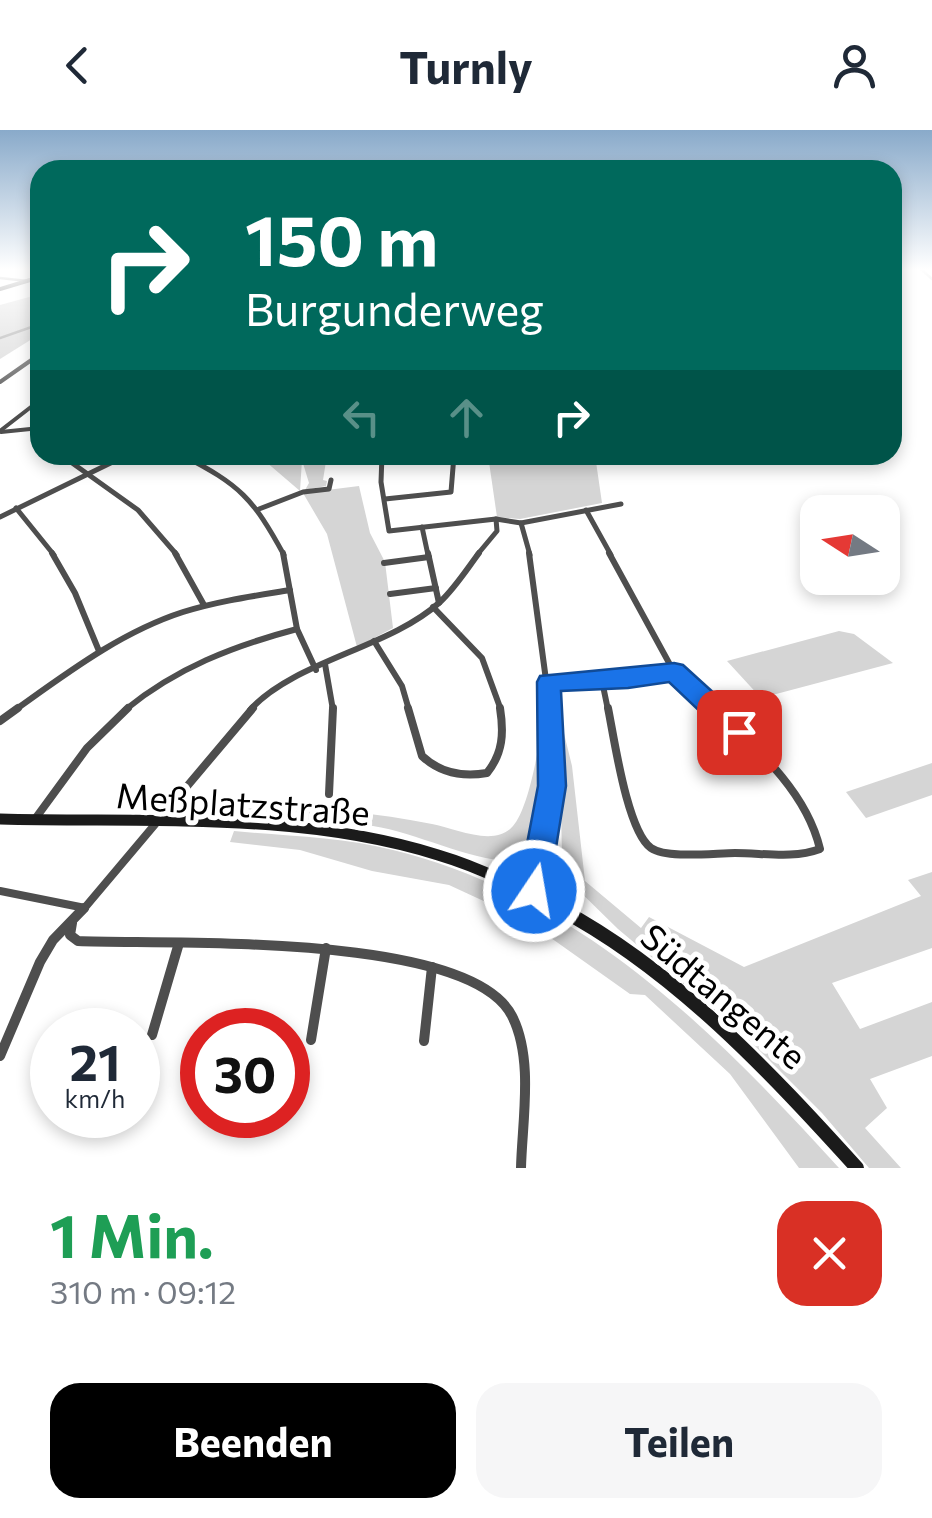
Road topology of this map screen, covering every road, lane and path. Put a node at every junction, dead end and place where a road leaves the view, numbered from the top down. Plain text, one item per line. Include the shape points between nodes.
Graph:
1 (30, 361) edge
2 (0, 382) edge
3 (30, 408) edge
4 (30, 429) edge
5 (0, 432) edge
6 (74, 465) edge
7 (104, 465) edge
8 (201, 465) edge
9 (383, 465) edge
10 (453, 465) edge
11 (85, 473) junction
12 (331, 480) dead end
13 (386, 500) junction
14 (621, 504) dead end
15 (16, 508) junction
16 (259, 508) junction
17 (586, 510) junction
18 (0, 517) edge
19 (496, 519) junction
20 (520, 523) junction
21 (422, 527) junction
22 (429, 558) junction
23 (384, 563) dead end
24 (436, 588) junction
25 (290, 590) junction
26 (390, 594) dead end
27 (436, 605) junction
28 (204, 606) junction
29 (297, 629) junction
30 (374, 641) junction
31 (99, 652) junction
32 (324, 664) junction
33 (316, 670) junction
34 (674, 672) junction
35 (602, 680) junction
36 (548, 682) junction
37 (0, 721) edge
38 (329, 794) dead end
39 (0, 819) edge
40 (34, 820) junction
41 (151, 824) junction
42 (0, 890) edge
43 (534, 891) junction
44 (85, 908) junction
45 (72, 923) junction
46 (179, 943) junction
47 (326, 948) junction
48 (432, 967) junction
49 (160, 1008) edge
50 (6, 1032) edge
51 (311, 1040) dead end
52 (424, 1041) dead end
53 (0, 1056) edge
54 (520, 1168) edge
55 (857, 1168) edge

1 - 2 street
3 - 5 street
4 - 5 street
6 - 11 street
7 - 11 street
8 - 16 street via 230,480
9 - 13 street
10 - 13 street via 452,492
11 - 15 street
11 - 28 street via 153,526 184,564
12 - 16 street via 329,489
13 - 21 street via 389,531
14 - 17 street
15 - 18 street
15 - 31 street via 84,606
16 - 25 street via 287,560
17 - 20 street
17 - 34 street
19 - 20 street
19 - 21 street
19 - 27 street via 498,531
20 - 36 street
21 - 22 street
22 - 23 street
22 - 24 street
24 - 26 street
24 - 27 street
25 - 28 street
25 - 29 street
27 - 30 street
27 - 30 street via 474,646 500,703 499,760 488,773 463,774 428,763 402,686
28 - 31 street
29 - 33 street
29 - 40 street via 206,656 120,711 66,769
30 - 32 street
31 - 37 street
32 - 33 street
32 - 38 street via 333,700
33 - 41 street via 264,696
34 - 35 street
34 - 35 street via 777,768 820,849 720,853 658,850 644,843
35 - 36 street
36 - 43 street via 552,786
39 - 40 main road, Meßplatzstraße
40 - 41 main road, Meßplatzstraße
41 - 43 main road, Meßplatzstraße via 362,837
41 - 44 street
42 - 44 street
43 - 55 main road, Südtangente via 674,985 769,1072
44 - 45 street
45 - 46 street via 70,934 78,941
45 - 50 street via 53,940
46 - 47 street
46 - 49 street
47 - 48 street
47 - 51 street
48 - 52 street
48 - 54 street via 494,996 513,1018 520,1054
50 - 53 street

